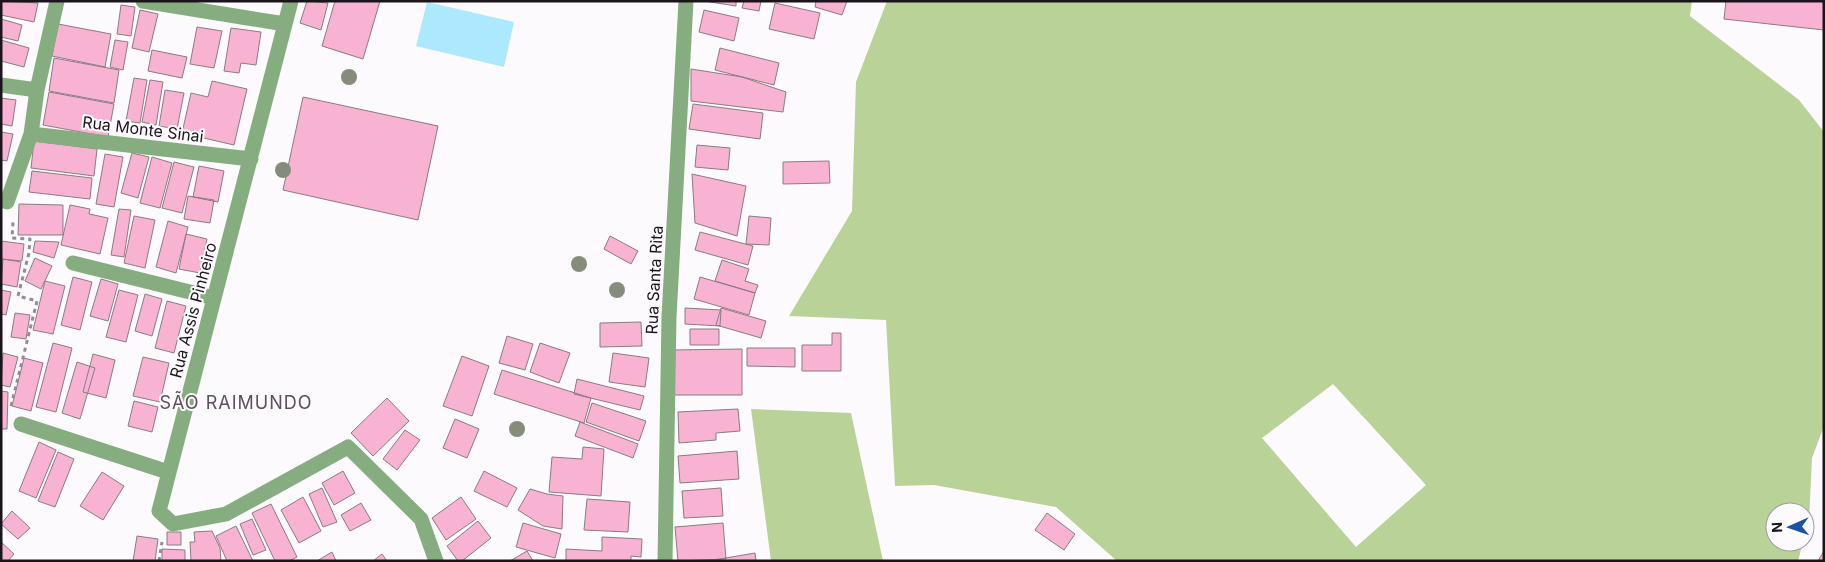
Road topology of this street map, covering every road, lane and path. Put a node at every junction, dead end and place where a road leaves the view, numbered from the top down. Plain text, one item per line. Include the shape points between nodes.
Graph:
1 (57, 1) edge
2 (143, 1) edge
3 (291, 1) edge
4 (686, 1) edge
5 (285, 24) junction
6 (1, 85) edge
7 (37, 90) junction
8 (31, 134) junction
9 (251, 159) junction
10 (7, 202) joint
11 (73, 263) dead end
12 (214, 298) junction
13 (22, 424) joint
14 (168, 472) junction
15 (436, 561) edge
16 (664, 561) edge

1 - 7 street
2 - 5 street
3 - 5 street, Rua Assis Pinheiro
4 - 16 street, Rua Santa Rita via 669,317
5 - 9 street, Rua Assis Pinheiro
6 - 7 street
7 - 8 street
8 - 9 street, Rua Monte Sinai
8 - 10 street
9 - 12 street, Rua Assis Pinheiro
10 - 13 path via 14,209 12,238 30,239 18,296 37,301 10,407 14,420
11 - 12 street
12 - 14 street, Rua Assis Pinheiro
13 - 14 street
14 - 15 street, Rua Assis Pinheiro via 159,512 173,524 226,514 348,447 421,519

